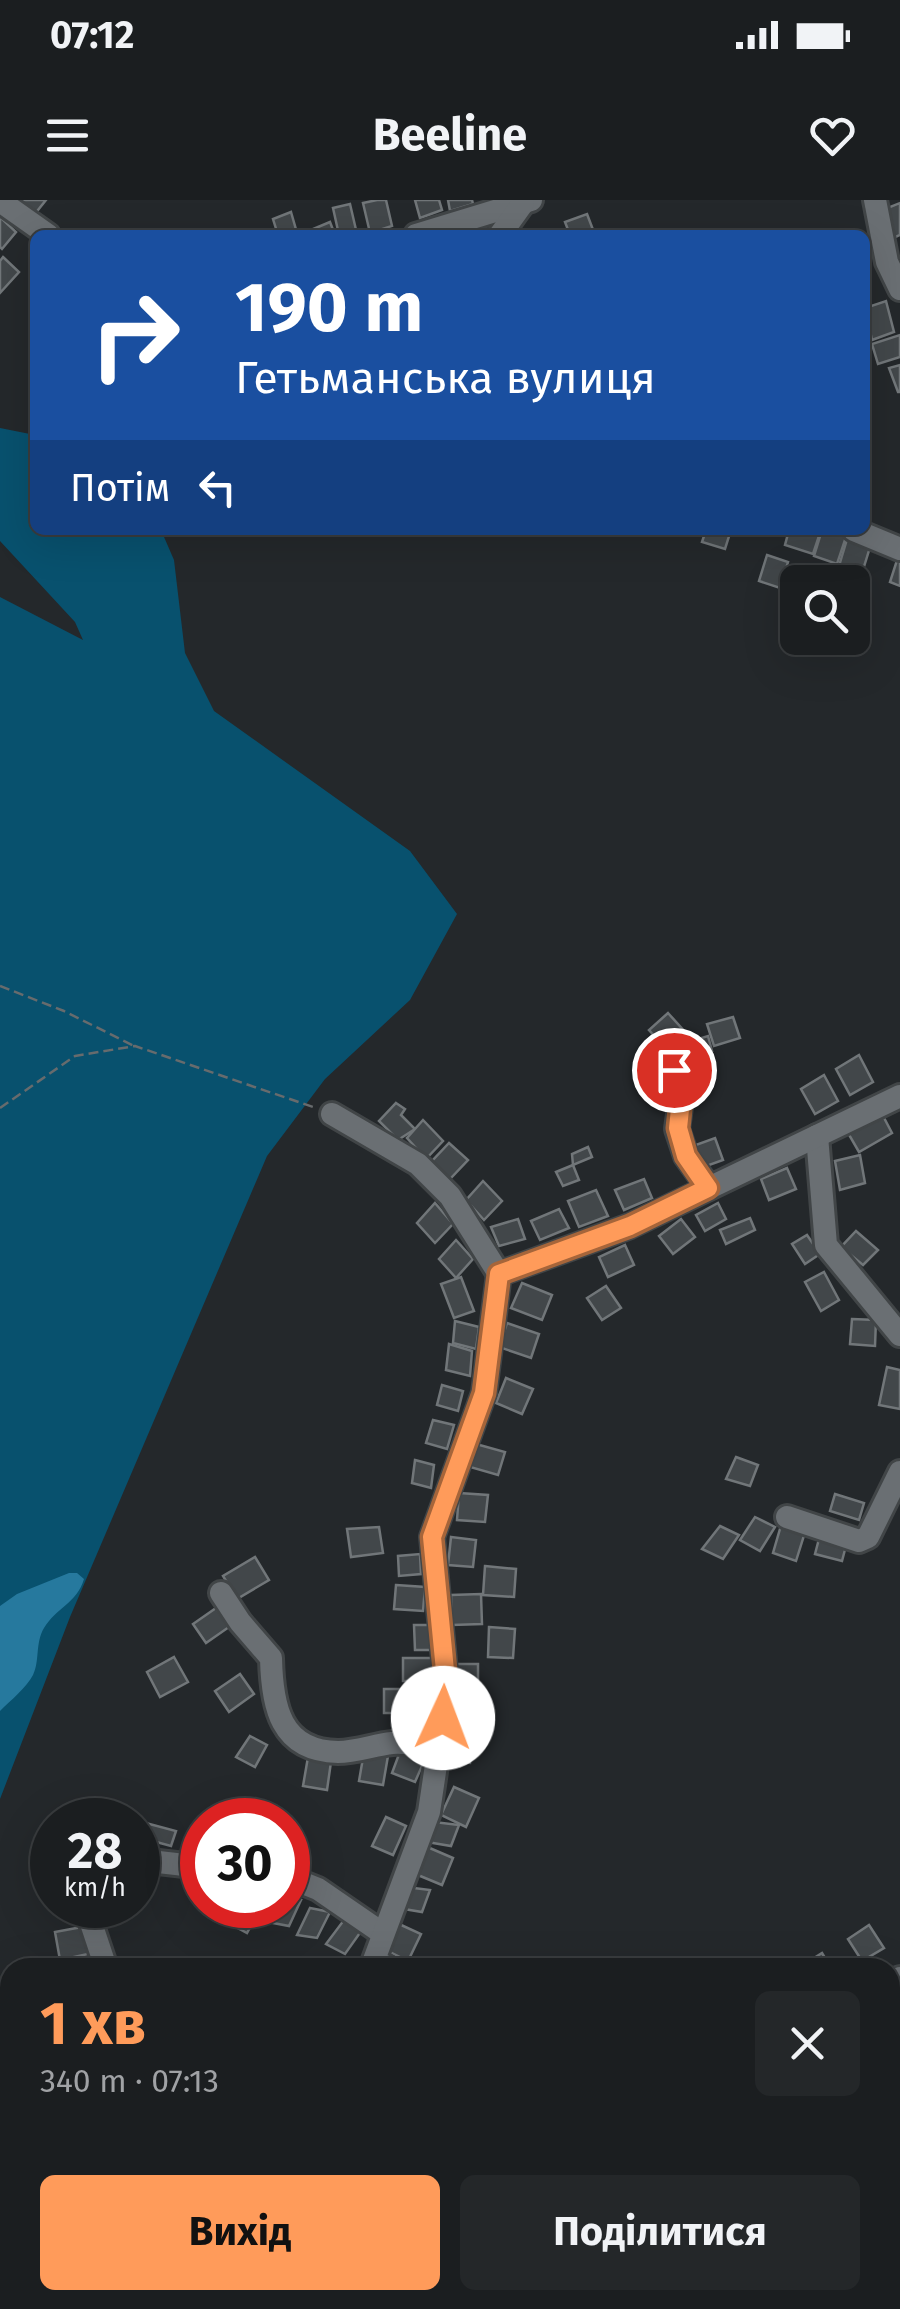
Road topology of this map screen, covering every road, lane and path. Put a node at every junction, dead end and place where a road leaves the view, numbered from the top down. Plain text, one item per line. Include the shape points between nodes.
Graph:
1 (875, 200) edge
2 (0, 201) edge
3 (527, 201) edge
4 (41, 230) edge
5 (432, 230) edge
6 (504, 230) edge
7 (887, 262) junction
8 (870, 270) edge
9 (900, 289) edge
10 (866, 535) edge
11 (900, 549) edge
12 (0, 986) edge
13 (135, 1046) junction
14 (674, 1070) dead end
15 (900, 1096) edge
16 (0, 1108) edge
17 (332, 1114) joint
18 (816, 1136) junction
19 (708, 1188) junction
20 (499, 1274) junction
21 (900, 1334) edge
22 (900, 1472) edge
23 (787, 1517) dead end
24 (221, 1593) dead end
25 (439, 1746) junction
26 (310, 1886) edge
27 (93, 1928) edge
28 (382, 1934) junction
29 (103, 1958) edge
30 (378, 1958) edge

1 - 7 street
2 - 4 street
3 - 5 street
3 - 6 street
7 - 8 street
7 - 9 street
10 - 11 street
12 - 13 path
13 - 16 path via 75,1056
13 - 17 path
14 - 19 street via 686,1156
15 - 18 street
17 - 20 street via 418,1164 450,1196
18 - 19 street
18 - 21 street via 826,1245
19 - 20 street via 630,1226
20 - 25 street via 484,1393 432,1537 447,1691
22 - 23 street via 868,1537 859,1541
24 - 25 street via 271,1658 272,1692 284,1729 305,1747 338,1752 395,1743
25 - 28 street via 429,1812
26 - 28 street
27 - 29 street
28 - 30 street

